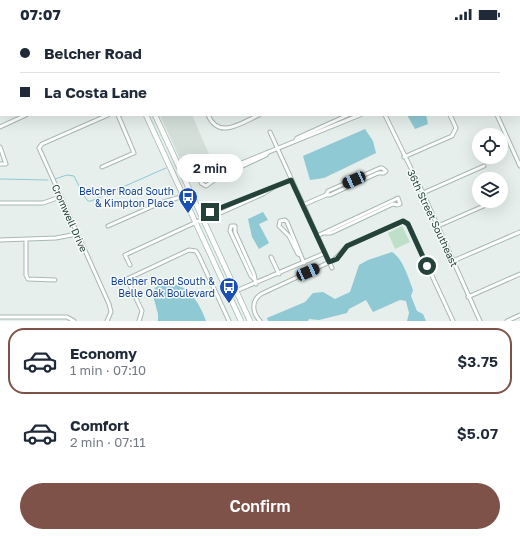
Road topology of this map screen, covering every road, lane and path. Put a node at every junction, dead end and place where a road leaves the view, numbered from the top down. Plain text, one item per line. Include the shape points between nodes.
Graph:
1 (24, 116) edge
2 (106, 116) edge
3 (118, 116) edge
4 (146, 116) edge
5 (155, 116) edge
6 (209, 116) edge
7 (257, 116) edge
8 (346, 116) edge
9 (358, 116) edge
10 (385, 116) edge
11 (450, 116) edge
12 (497, 116) edge
13 (0, 127) edge
14 (270, 132) dead end
15 (296, 140) junction
16 (0, 147) edge
17 (277, 148) junction
18 (268, 152) junction
19 (404, 157) junction
20 (0, 164) edge
21 (484, 166) dead end
22 (520, 166) edge
23 (102, 167) dead end
24 (291, 180) junction
25 (274, 187) junction
26 (423, 193) junction
27 (326, 195) junction
28 (184, 196) junction
29 (60, 197) junction
30 (0, 203) edge
31 (303, 205) junction
32 (479, 208) edge
33 (203, 219) junction
34 (196, 222) junction
35 (108, 226) dead end
36 (438, 226) junction
37 (520, 232) edge
38 (324, 233) junction
39 (77, 234) junction
40 (317, 236) junction
41 (0, 240) edge
42 (26, 240) junction
43 (325, 253) junction
44 (300, 255) junction
45 (271, 257) dead end
46 (453, 261) junction
47 (329, 262) junction
48 (304, 263) junction
49 (130, 265) dead end
50 (332, 268) dead end
51 (279, 274) junction
52 (520, 274) edge
53 (254, 278) junction
54 (55, 280) dead end
55 (256, 284) junction
56 (237, 292) junction
57 (229, 294) junction
58 (468, 297) junction
59 (520, 315) edge
60 (0, 317) edge
61 (74, 321) edge
62 (107, 321) edge
63 (139, 321) edge
64 (229, 321) edge
65 (241, 321) edge
66 (250, 321) edge
67 (260, 321) edge
68 (453, 321) edge
69 (480, 321) edge
70 (507, 321) edge

1 - 13 street
2 - 29 street, Cromwell Drive via 54,138 39,148
3 - 23 street via 134,153
4 - 28 main road
5 - 33 main road
6 - 7 street via 215,127 222,129
8 - 15 street
9 - 15 street
10 - 19 street, 36th Street Southeast
11 - 19 street via 456,128 452,136
12 - 22 street
14 - 17 street
15 - 17 street
16 - 20 street via 6,164
17 - 18 street
17 - 24 street
18 - 18 street via 207,177 202,183 206,186
19 - 26 street, 36th Street Southeast
21 - 26 street
24 - 25 street
24 - 31 street
25 - 25 street via 211,210 210,212 222,212
26 - 36 street, 36th Street Southeast
27 - 27 street via 330,195 386,171 380,168 328,191
27 - 31 street
28 - 34 main road
28 - 35 street via 160,203
29 - 30 street via 44,202
29 - 39 street, Cromwell Drive
31 - 40 street
32 - 36 street
33 - 34 street
33 - 56 main road
34 - 49 street via 125,255
34 - 57 main road
36 - 46 street, 36th Street Southeast
37 - 46 street
38 - 38 street via 331,233 393,204 398,205 400,201 398,198
38 - 40 street
39 - 42 street
39 - 62 street, Cromwell Drive via 109,304 111,312
40 - 43 street
41 - 42 street
42 - 54 street via 28,279
43 - 47 street
43 - 48 street
44 - 44 street via 287,222 280,221 278,223 281,230 289,236
44 - 48 street
45 - 51 street
46 - 58 street, 36th Street Southeast
47 - 50 street
47 - 67 street via 256,297 253,308
47 - 68 street via 337,259 347,246 399,222 406,222
48 - 51 street
51 - 55 street
52 - 58 street
53 - 53 street via 235,232 235,226 231,226 230,231
53 - 55 street
55 - 56 street
56 - 57 street
56 - 66 main road
57 - 65 main road
58 - 69 street, 36th Street Southeast
59 - 70 street
60 - 61 street via 67,317
63 - 64 street via 142,311 127,279 189,250 196,251 200,256

